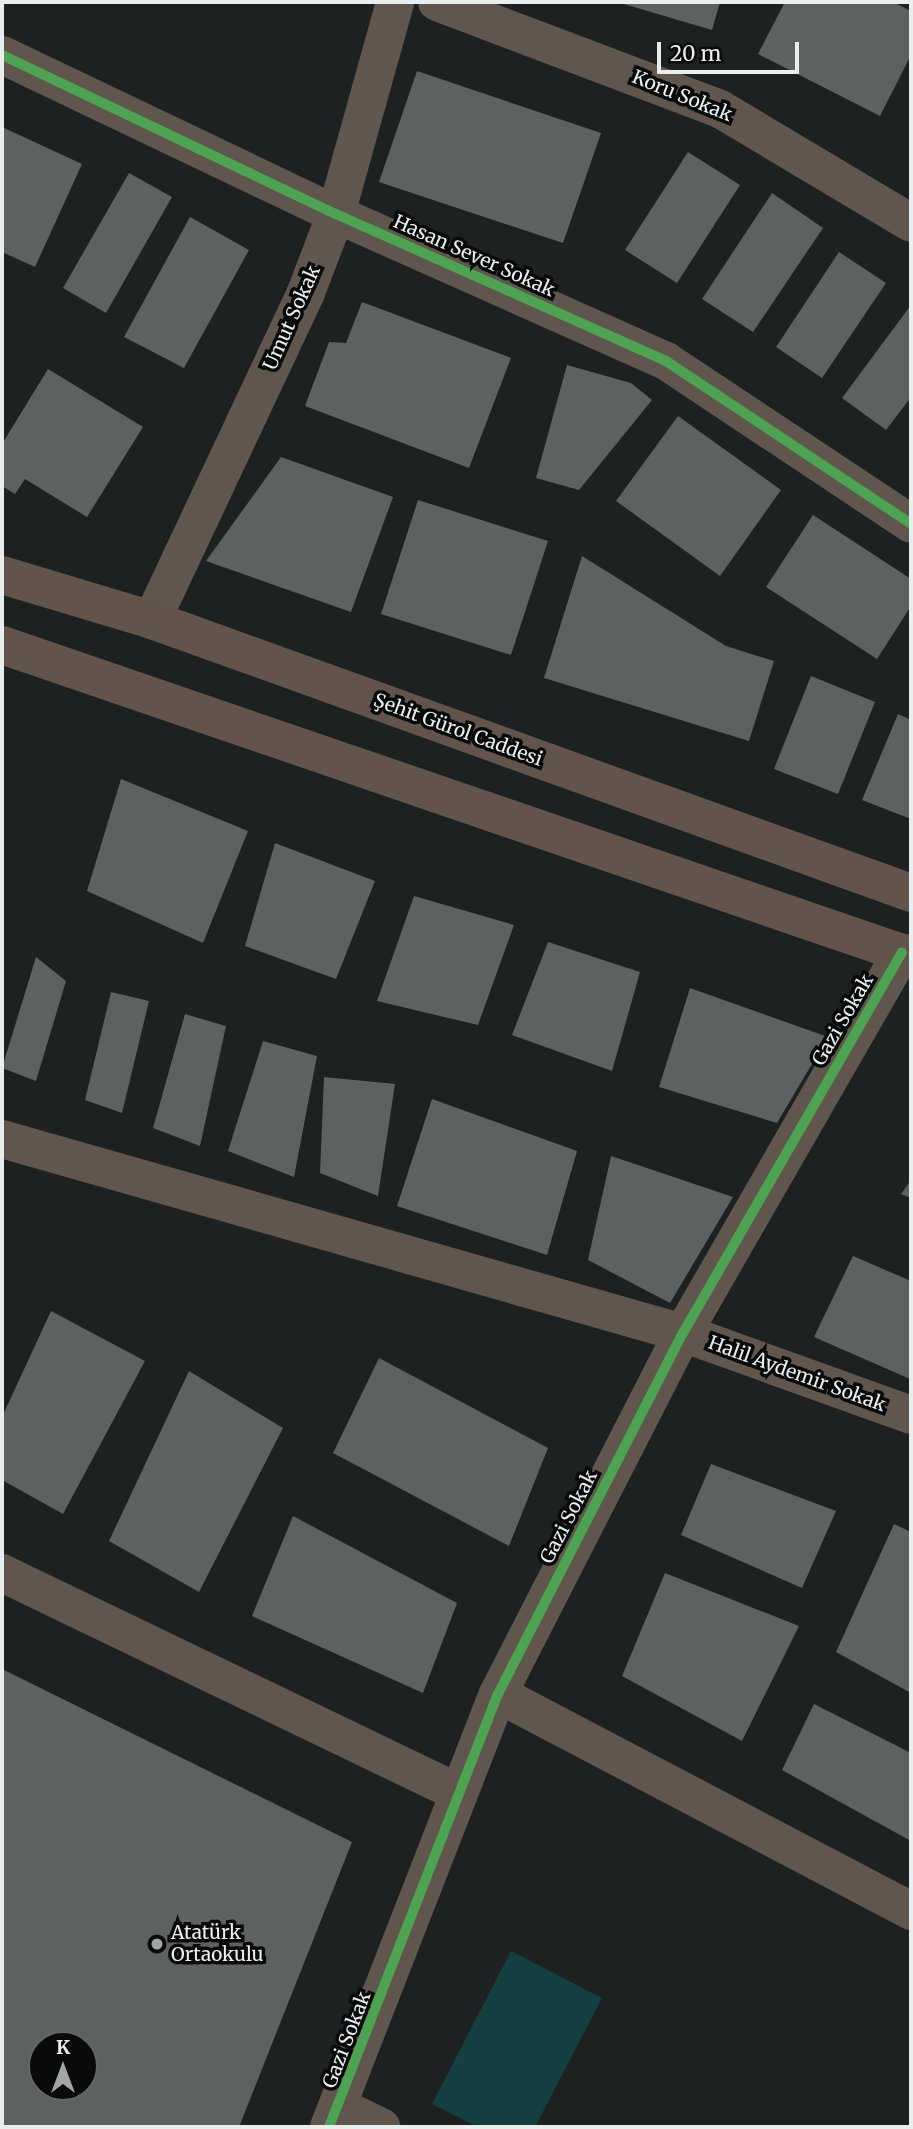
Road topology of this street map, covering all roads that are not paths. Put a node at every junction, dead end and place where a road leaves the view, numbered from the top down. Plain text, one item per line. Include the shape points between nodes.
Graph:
1 (396, 2) edge
2 (437, 2) edge
3 (2, 55) edge
4 (336, 214) junction
5 (911, 222) edge
6 (911, 524) edge
7 (2, 575) edge
8 (152, 620) junction
9 (2, 645) edge
10 (911, 893) edge
11 (907, 954) edge
12 (2, 1139) edge
13 (682, 1334) junction
14 (911, 1415) edge
15 (2, 1573) edge
16 (499, 1694) junction
17 (457, 1792) junction
18 (911, 1911) edge
19 (335, 2117) edge
20 (381, 2127) edge

1 - 4 street, Umut Sokak
2 - 5 street, Koru Sokak via 720,109
3 - 4 street, Hasan Sever Sokak
4 - 6 street, Hasan Sever Sokak via 666,360
4 - 8 street, Umut Sokak via 305,295
7 - 8 main road, Şehit Gürol Caddesi
8 - 10 main road, Şehit Gürol Caddesi
9 - 11 main road
11 - 13 street, Gazi Sokak
12 - 13 street, Halil Aydemir Sokak
13 - 14 street, Halil Aydemir Sokak
13 - 16 street, Gazi Sokak
15 - 17 street
16 - 17 street, Gazi Sokak
16 - 18 street
17 - 19 street, Gazi Sokak
19 - 20 street

